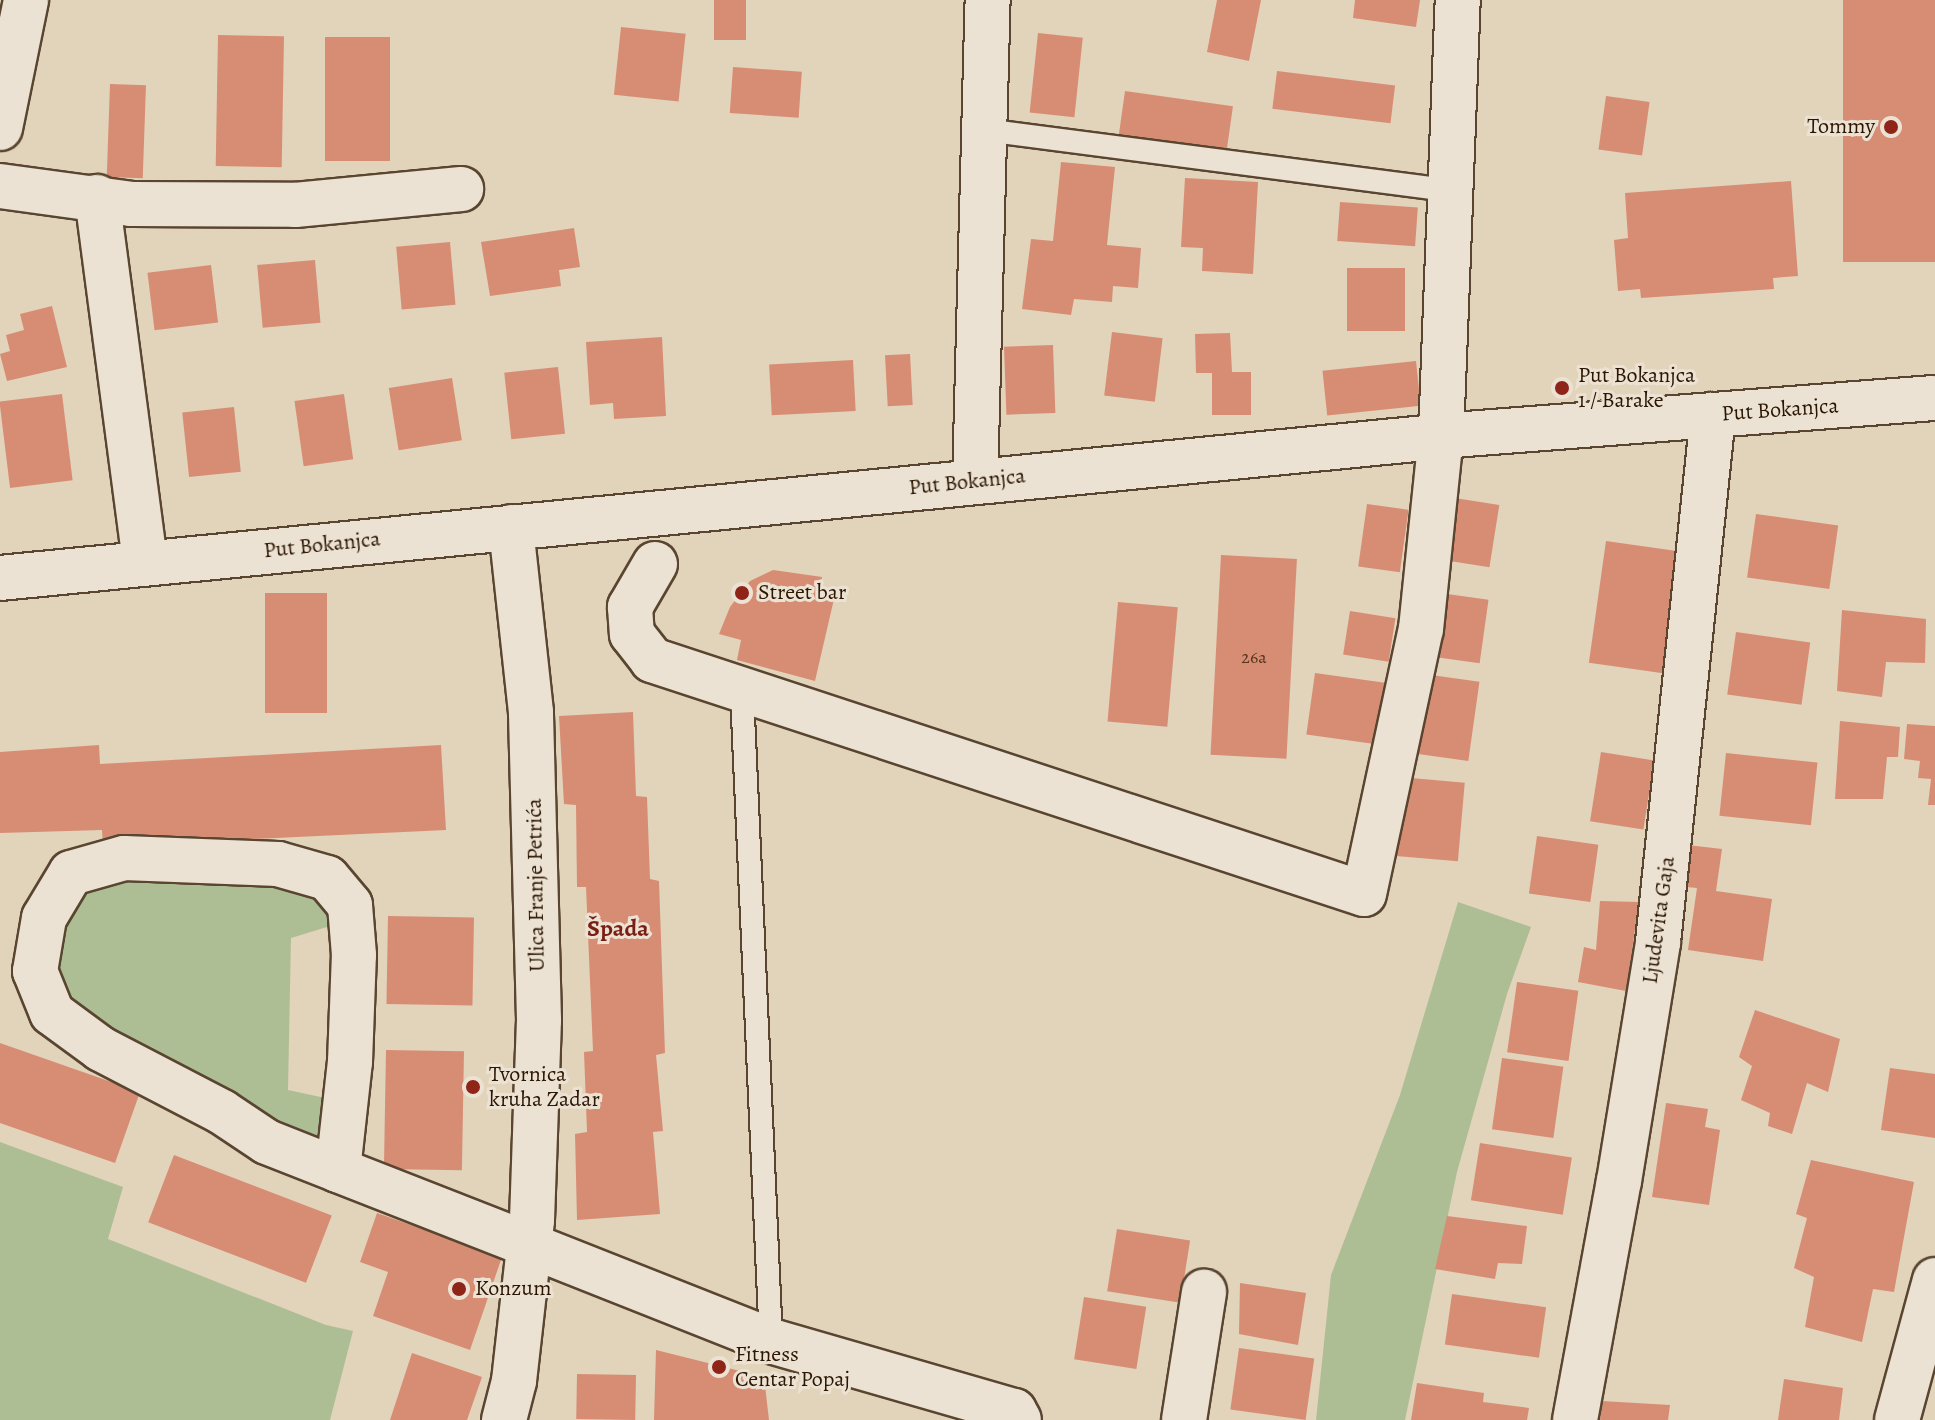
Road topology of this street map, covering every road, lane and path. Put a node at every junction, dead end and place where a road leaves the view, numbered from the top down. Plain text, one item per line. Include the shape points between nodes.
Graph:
1 (26, 0) edge
2 (988, 0) edge
3 (1458, 0) edge
4 (0, 128) edge
5 (985, 130) junction
6 (0, 186) edge
7 (461, 189) dead end
8 (1450, 190) junction
9 (97, 197) junction
10 (1935, 398) edge
11 (1713, 415) junction
12 (1441, 436) junction
13 (975, 482) junction
14 (511, 527) junction
15 (0, 547) edge
16 (145, 562) junction
17 (655, 564) dead end
18 (46, 573) junction
19 (0, 578) edge
20 (742, 693) junction
21 (338, 1170) junction
22 (529, 1245) junction
23 (1935, 1280) edge
24 (1204, 1292) dead end
25 (771, 1341) junction
26 (504, 1420) edge
27 (1019, 1420) edge
28 (1184, 1420) edge
29 (1575, 1420) edge
30 (1897, 1420) edge

1 - 4 street
2 - 5 street
3 - 8 street
5 - 8 lane
5 - 13 street
6 - 9 street
7 - 9 street via 295,205 131,204
8 - 12 street
9 - 16 street
10 - 11 street, Put Bokanjca
11 - 12 street, Put Bokanjca
11 - 29 street, Ljudevita Gaja via 1658,942
12 - 13 street, Put Bokanjca
12 - 20 street via 1421,629 1364,894
13 - 14 street, Put Bokanjca
14 - 16 street, Put Bokanjca
14 - 22 street, Ulica Franje Petrića via 532,728 539,1020
15 - 18 street
16 - 18 street, Put Bokanjca
17 - 20 street via 630,607 632,634 652,660
18 - 19 street, Put Bokanjca
20 - 25 lane
21 - 21 street via 267,1142 222,1112 101,1049 52,1013 35,971 44,918 71,873 124,858 278,864 327,878 350,905 354,955
21 - 22 street
22 - 25 street
22 - 26 street, Ulica Franje Petrića via 514,1381
23 - 30 street
24 - 28 street
25 - 27 street via 1014,1411

